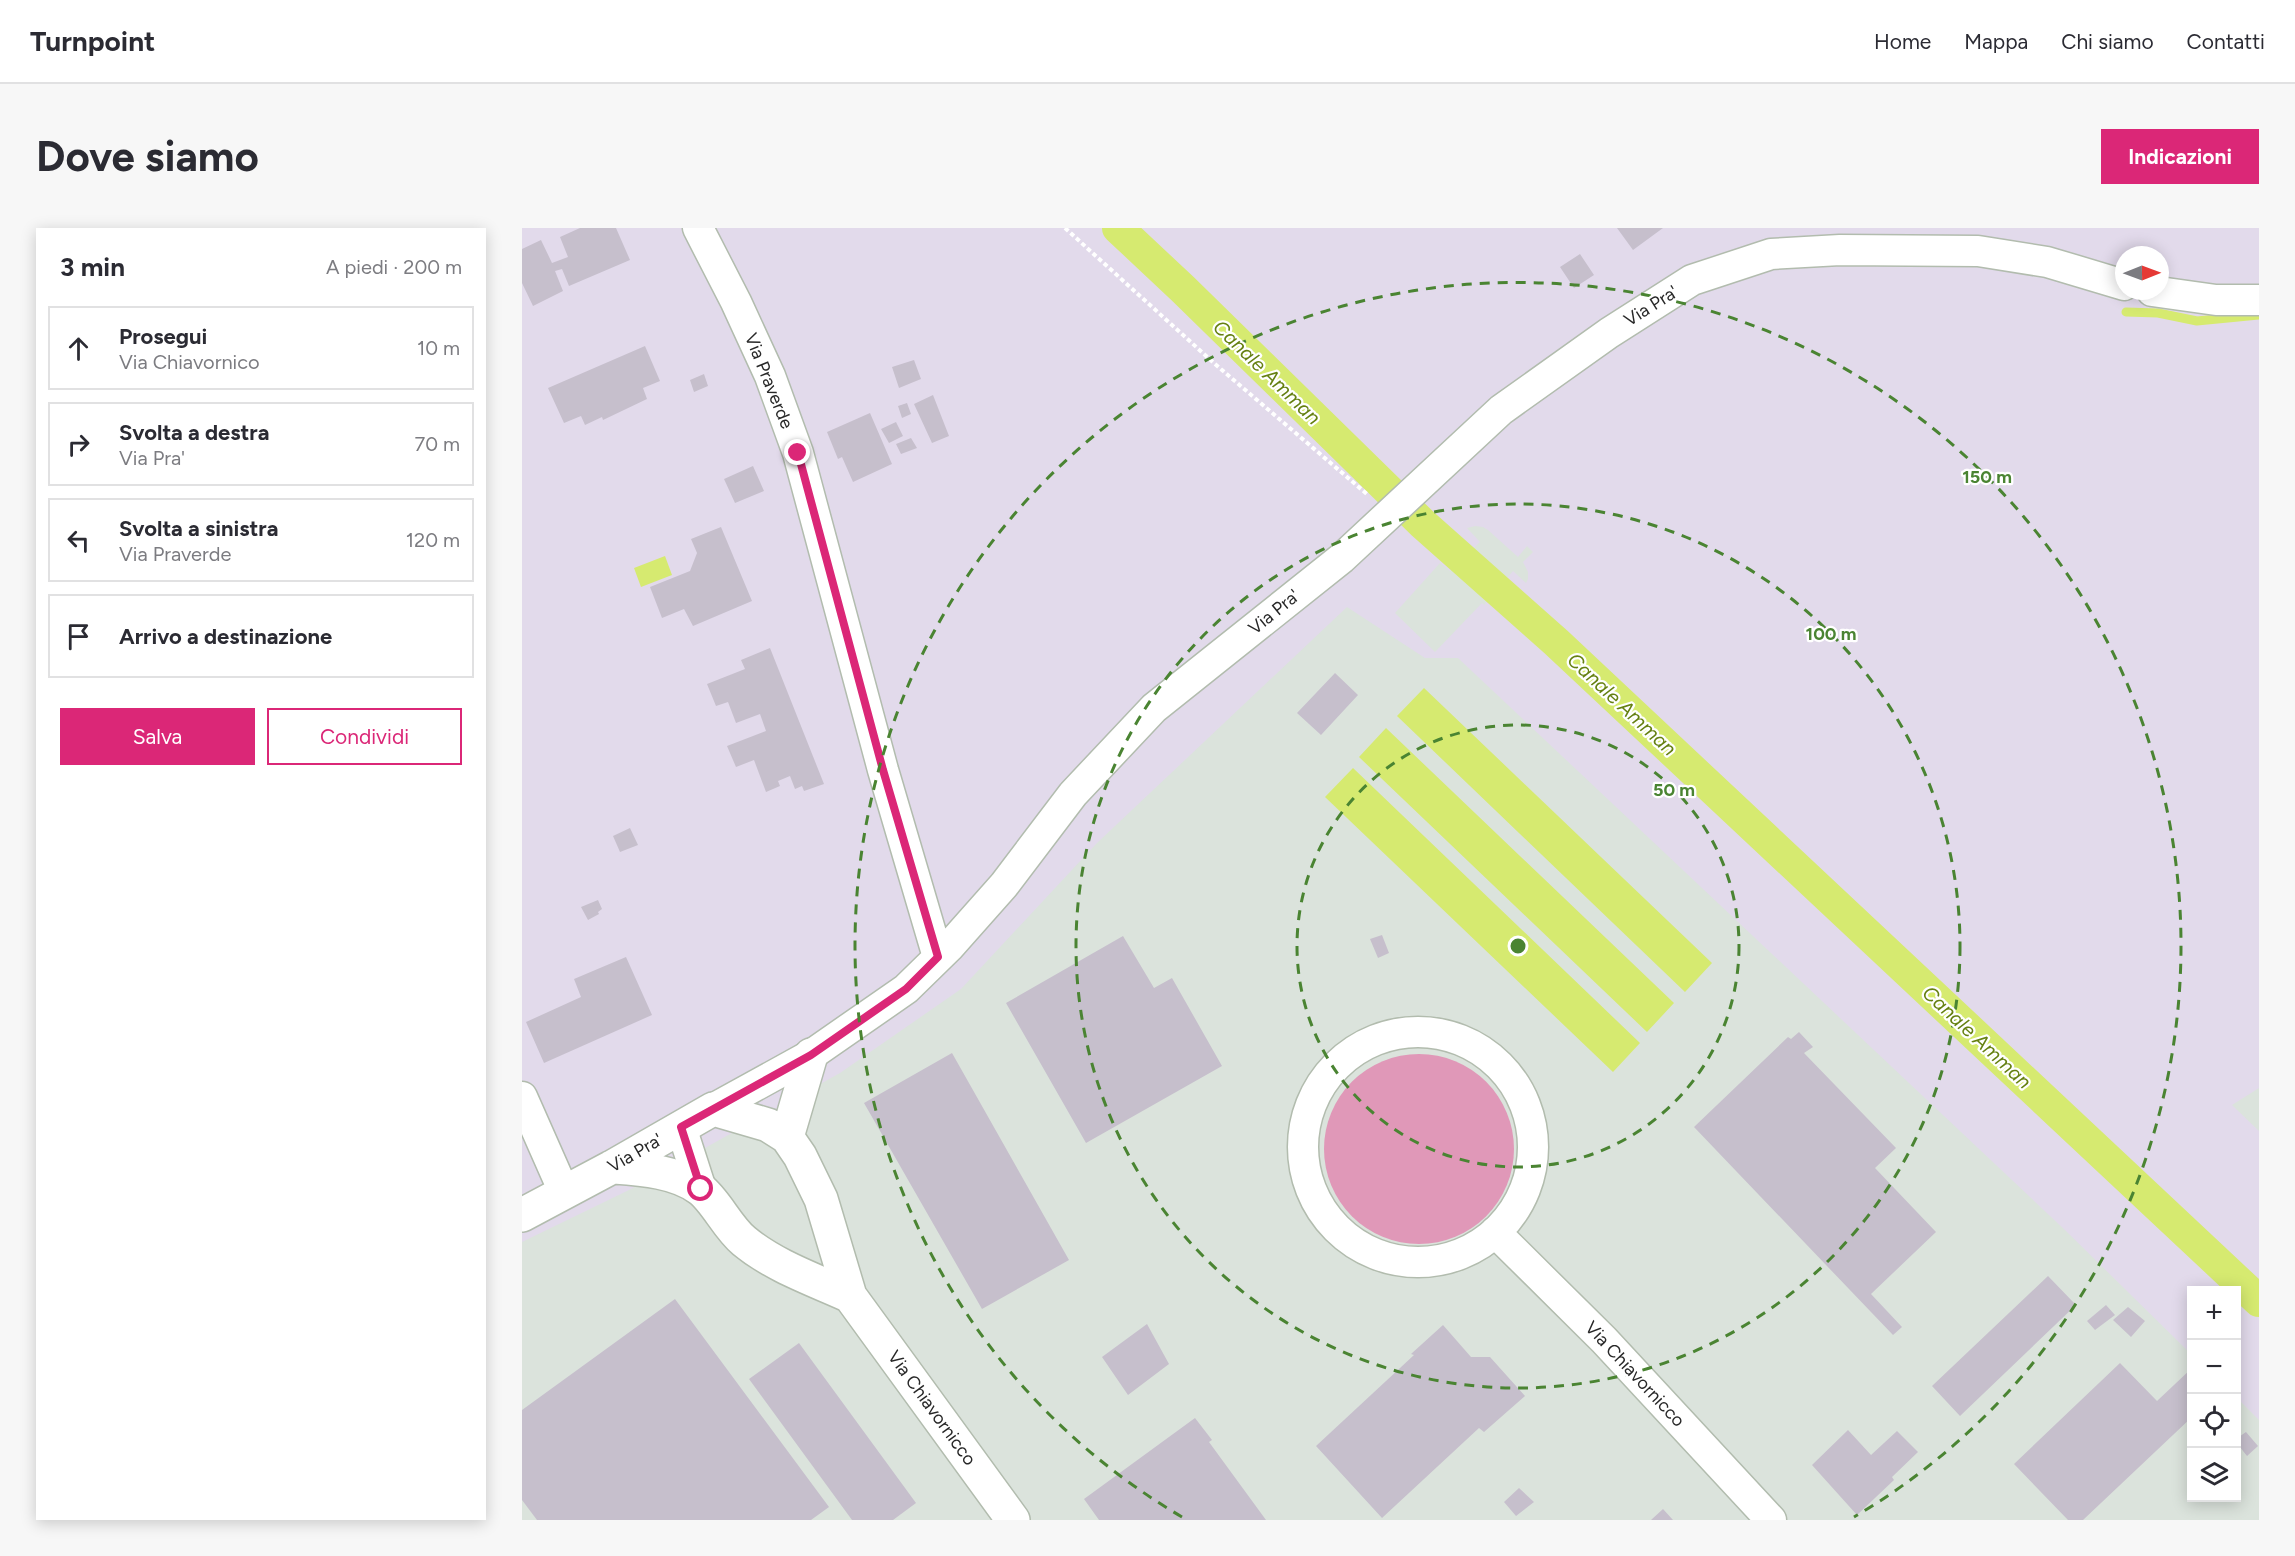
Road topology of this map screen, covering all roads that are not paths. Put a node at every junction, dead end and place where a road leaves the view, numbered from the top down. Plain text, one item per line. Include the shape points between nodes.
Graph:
1 (698, 228) edge
2 (2115, 282) edge
3 (2169, 293) edge
4 (2259, 300) edge
5 (938, 957) junction
6 (811, 1055) junction
7 (522, 1097) edge
8 (713, 1109) junction
9 (681, 1127) junction
10 (787, 1137) junction
11 (612, 1167) junction
12 (701, 1189) junction
13 (564, 1192) junction
14 (522, 1215) edge
15 (1495, 1232) junction
16 (850, 1296) junction
17 (1013, 1520) edge
18 (1771, 1520) edge

1 - 5 street, Via Praverde via 770,376 798,453
2 - 5 street, Via Pra' via 2047,262 1978,251 1840,250 1771,254 1692,280 1500,410 1342,558 1154,708 1072,794 1004,885
3 - 4 street via 2216,300
5 - 6 street, Via Pra' via 906,989
6 - 8 street, Via Pra'
6 - 10 street
7 - 13 street
8 - 9 street, Via Pra'
8 - 10 street via 768,1125
9 - 11 street, Via Pra'
9 - 12 street
10 - 16 street via 821,1199
11 - 12 street via 676,1177
11 - 13 street, Via Pra'
12 - 16 street via 744,1242
13 - 14 street, Via Pra'
15 - 15 street via 1518,1203 1533,1158 1527,1111 1506,1071 1470,1043 1421,1031 1371,1041 1341,1061 1323,1082 1308,1113 1303,1144 1310,1187 1338,1230 1368,1251 1416,1262 1466,1252
15 - 18 street, Via Chiavornicco via 1604,1340
16 - 17 street, Via Chiavornicco

